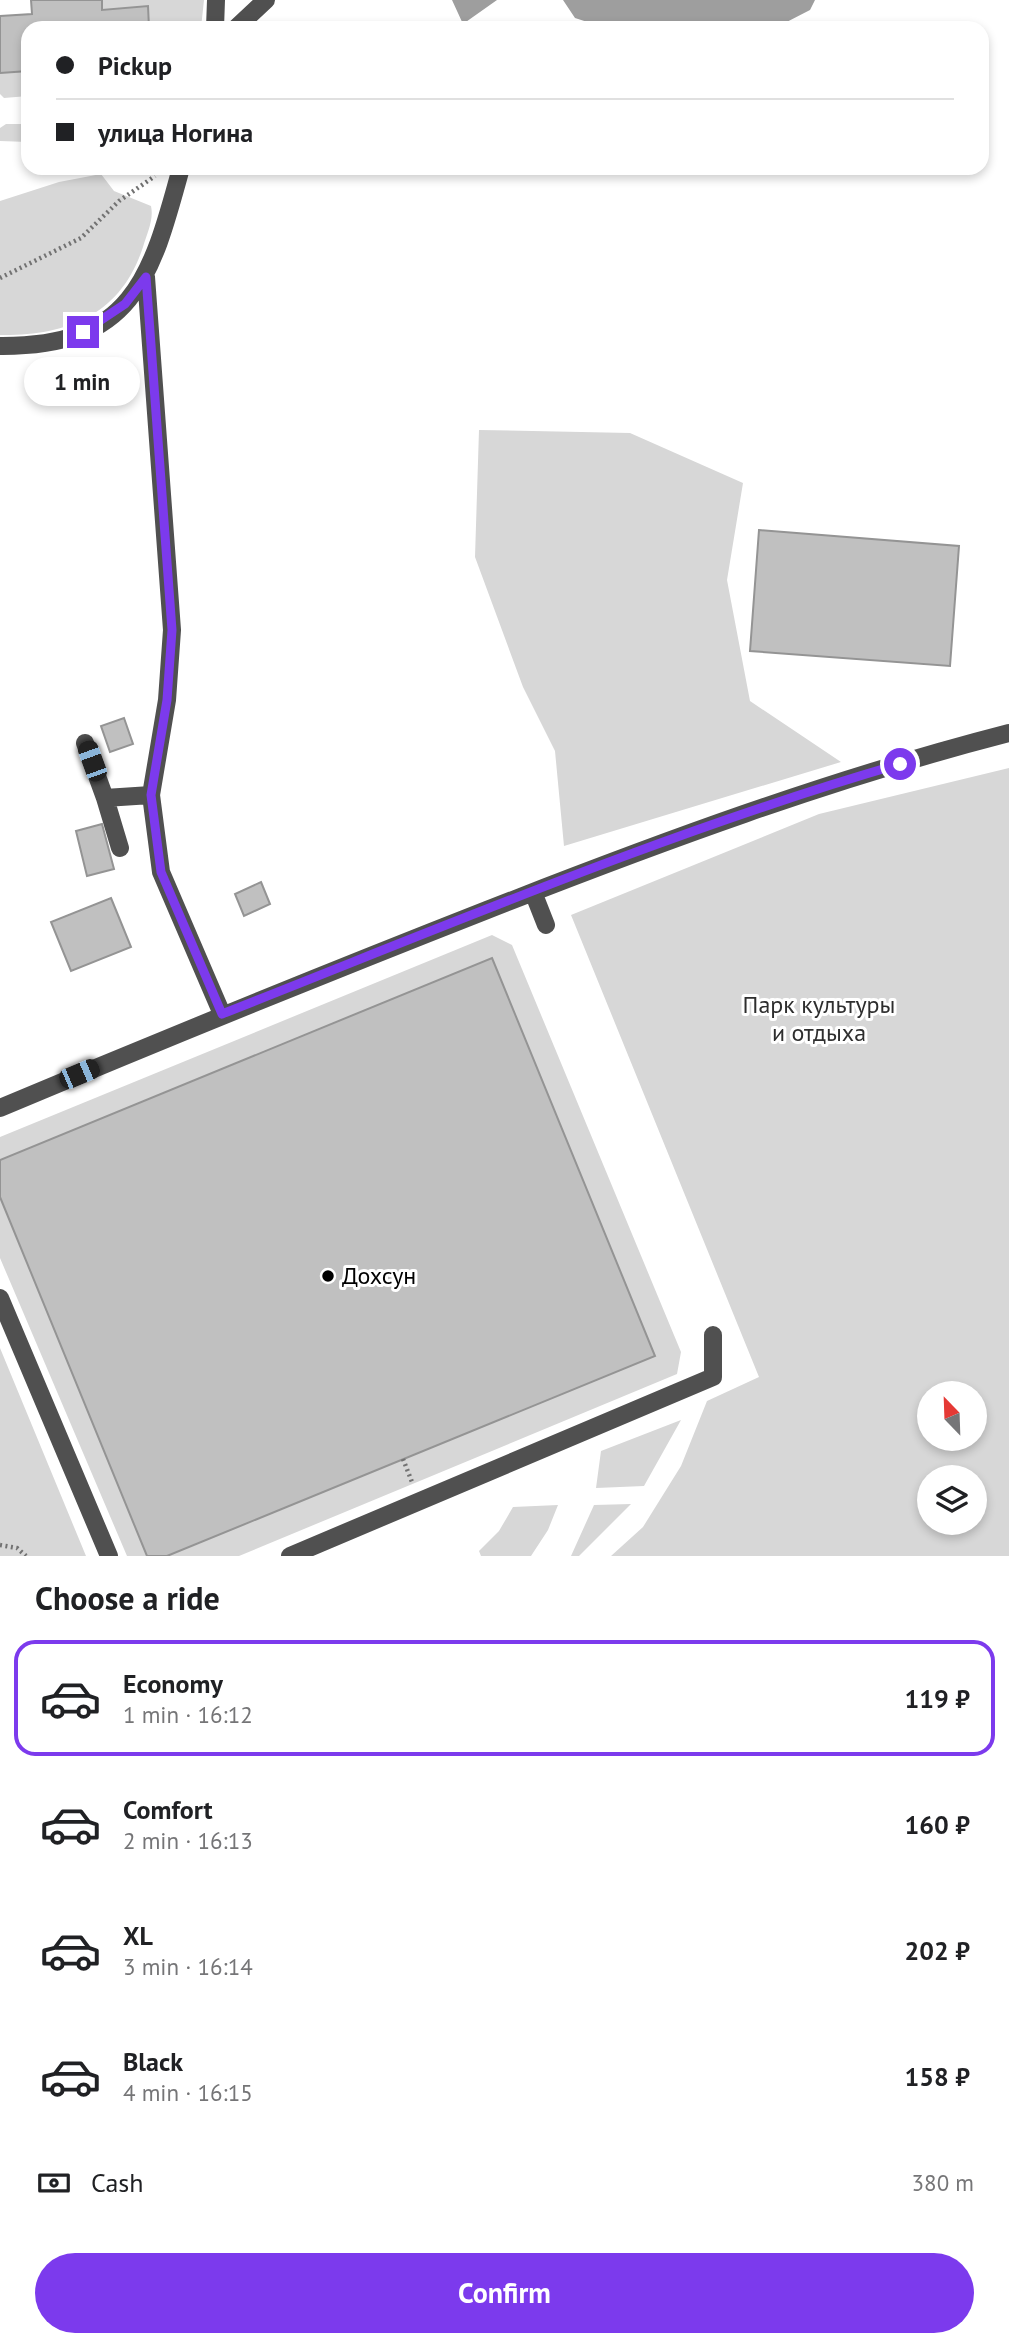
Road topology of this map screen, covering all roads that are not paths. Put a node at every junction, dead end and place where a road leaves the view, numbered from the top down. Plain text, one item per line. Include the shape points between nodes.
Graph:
1 (216, 0) edge
2 (266, 0) edge
3 (215, 21) edge
4 (244, 21) edge
5 (179, 175) edge
6 (146, 277) junction
7 (0, 346) edge
8 (1009, 733) edge
9 (85, 743) dead end
10 (151, 795) junction
11 (105, 799) junction
12 (120, 848) dead end
13 (533, 892) junction
14 (546, 925) dead end
15 (222, 1014) junction
16 (0, 1108) edge
17 (0, 1298) edge
18 (713, 1335) dead end
19 (109, 1556) edge
20 (290, 1556) edge

1 - 3 street
2 - 4 street
5 - 6 street
6 - 7 street via 125,304 68,340
6 - 10 street via 172,630 167,700
8 - 13 street via 801,793
9 - 11 street
10 - 11 street
10 - 15 street via 161,872
11 - 12 street
13 - 14 street
13 - 15 street
15 - 16 street
17 - 19 street
18 - 20 street via 713,1377

